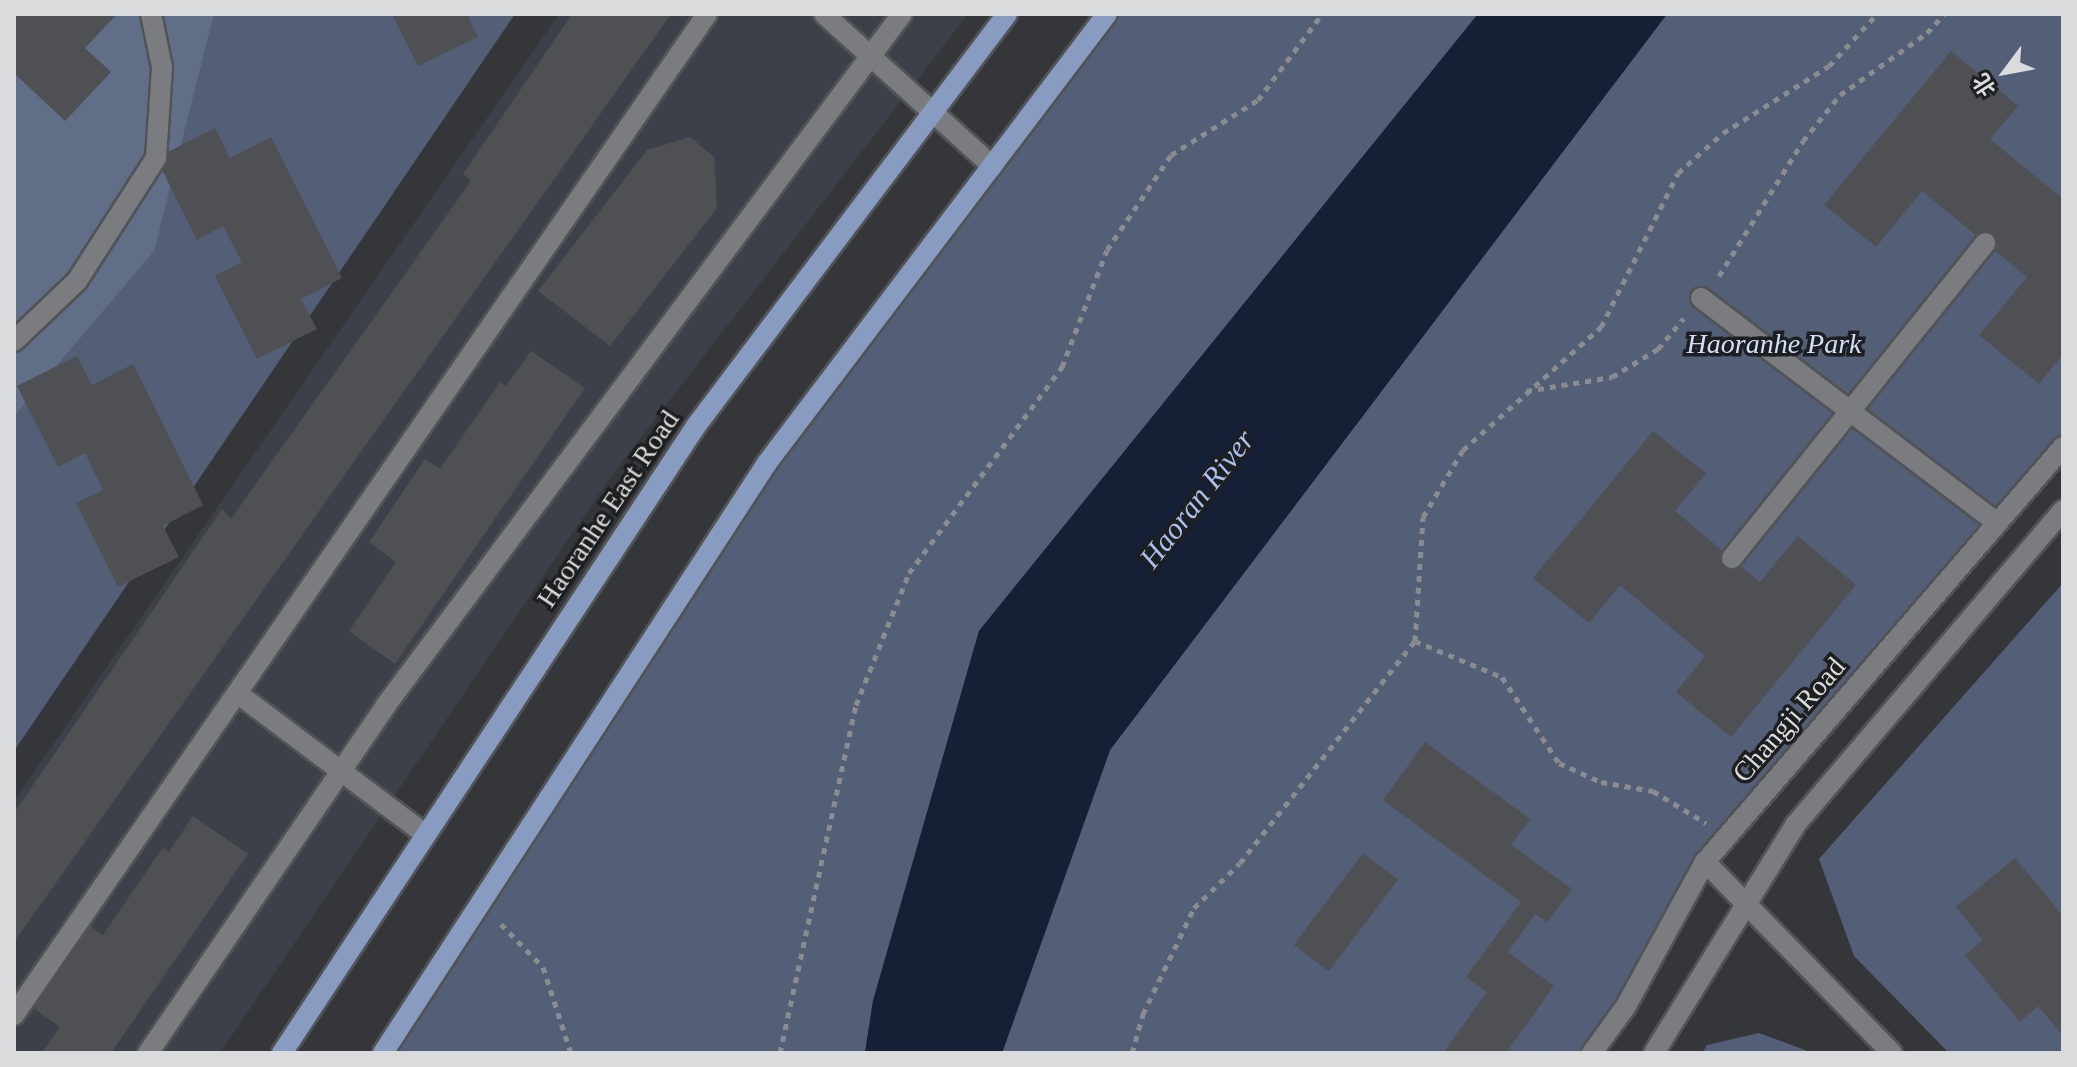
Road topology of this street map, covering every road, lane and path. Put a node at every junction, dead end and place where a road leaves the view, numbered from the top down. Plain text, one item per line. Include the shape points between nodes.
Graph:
1 (151, 14) edge
2 (707, 14) edge
3 (824, 14) edge
4 (902, 14) edge
5 (1007, 14) edge
6 (1107, 14) edge
7 (1322, 14) edge
8 (1877, 14) edge
9 (1944, 14) edge
10 (870, 56) junction
11 (932, 113) junction
12 (992, 166) junction
13 (1985, 243) dead end
14 (1701, 298) junction
15 (14, 341) edge
16 (1525, 391) junction
17 (1849, 410) junction
18 (2063, 447) edge
19 (2063, 510) edge
20 (1996, 522) junction
21 (1732, 558) dead end
22 (1415, 641) junction
23 (237, 693) junction
24 (340, 772) junction
25 (426, 835) junction
26 (1722, 841) junction
27 (1705, 862) junction
28 (1744, 902) junction
29 (480, 904) junction
30 (14, 1015) edge
31 (148, 1053) edge
32 (282, 1053) edge
33 (383, 1053) edge
34 (571, 1053) edge
35 (780, 1053) edge
36 (1132, 1053) edge
37 (1592, 1053) edge
38 (1654, 1053) edge
39 (1892, 1053) edge

1 - 15 street via 162,67 156,158 77,281
2 - 23 street
3 - 10 street
4 - 10 street
5 - 11 main road, Haoranhe East Road
6 - 12 main road
7 - 35 path via 1258,100 1171,155 1107,250 1062,367 909,573 856,705
8 - 16 path via 1829,66 1723,133 1678,173 1601,327
9 - 14 path via 1927,33 1840,95 1803,141 1727,266
10 - 11 street
10 - 24 street
11 - 12 street
11 - 25 main road, Haoranhe East Road via 696,426
12 - 29 main road via 767,463
13 - 17 street
14 - 16 path via 1658,349 1612,377
14 - 17 street
16 - 22 path via 1463,450 1423,517
17 - 20 street
17 - 21 street
18 - 20 street, Changji Road
19 - 28 street via 1796,824
20 - 26 street, Changji Road
22 - 26 path via 1502,677 1559,763 1601,782 1653,791 1696,813
22 - 36 path via 1240,863 1194,908 1143,1014
23 - 24 street
23 - 30 street
24 - 25 street
24 - 31 street
25 - 32 main road, Haoranhe East Road
26 - 27 street, Changji Road
27 - 28 street
27 - 37 street, Changji Road via 1626,1006
28 - 38 street
28 - 39 street
29 - 33 main road
29 - 34 path via 543,967

